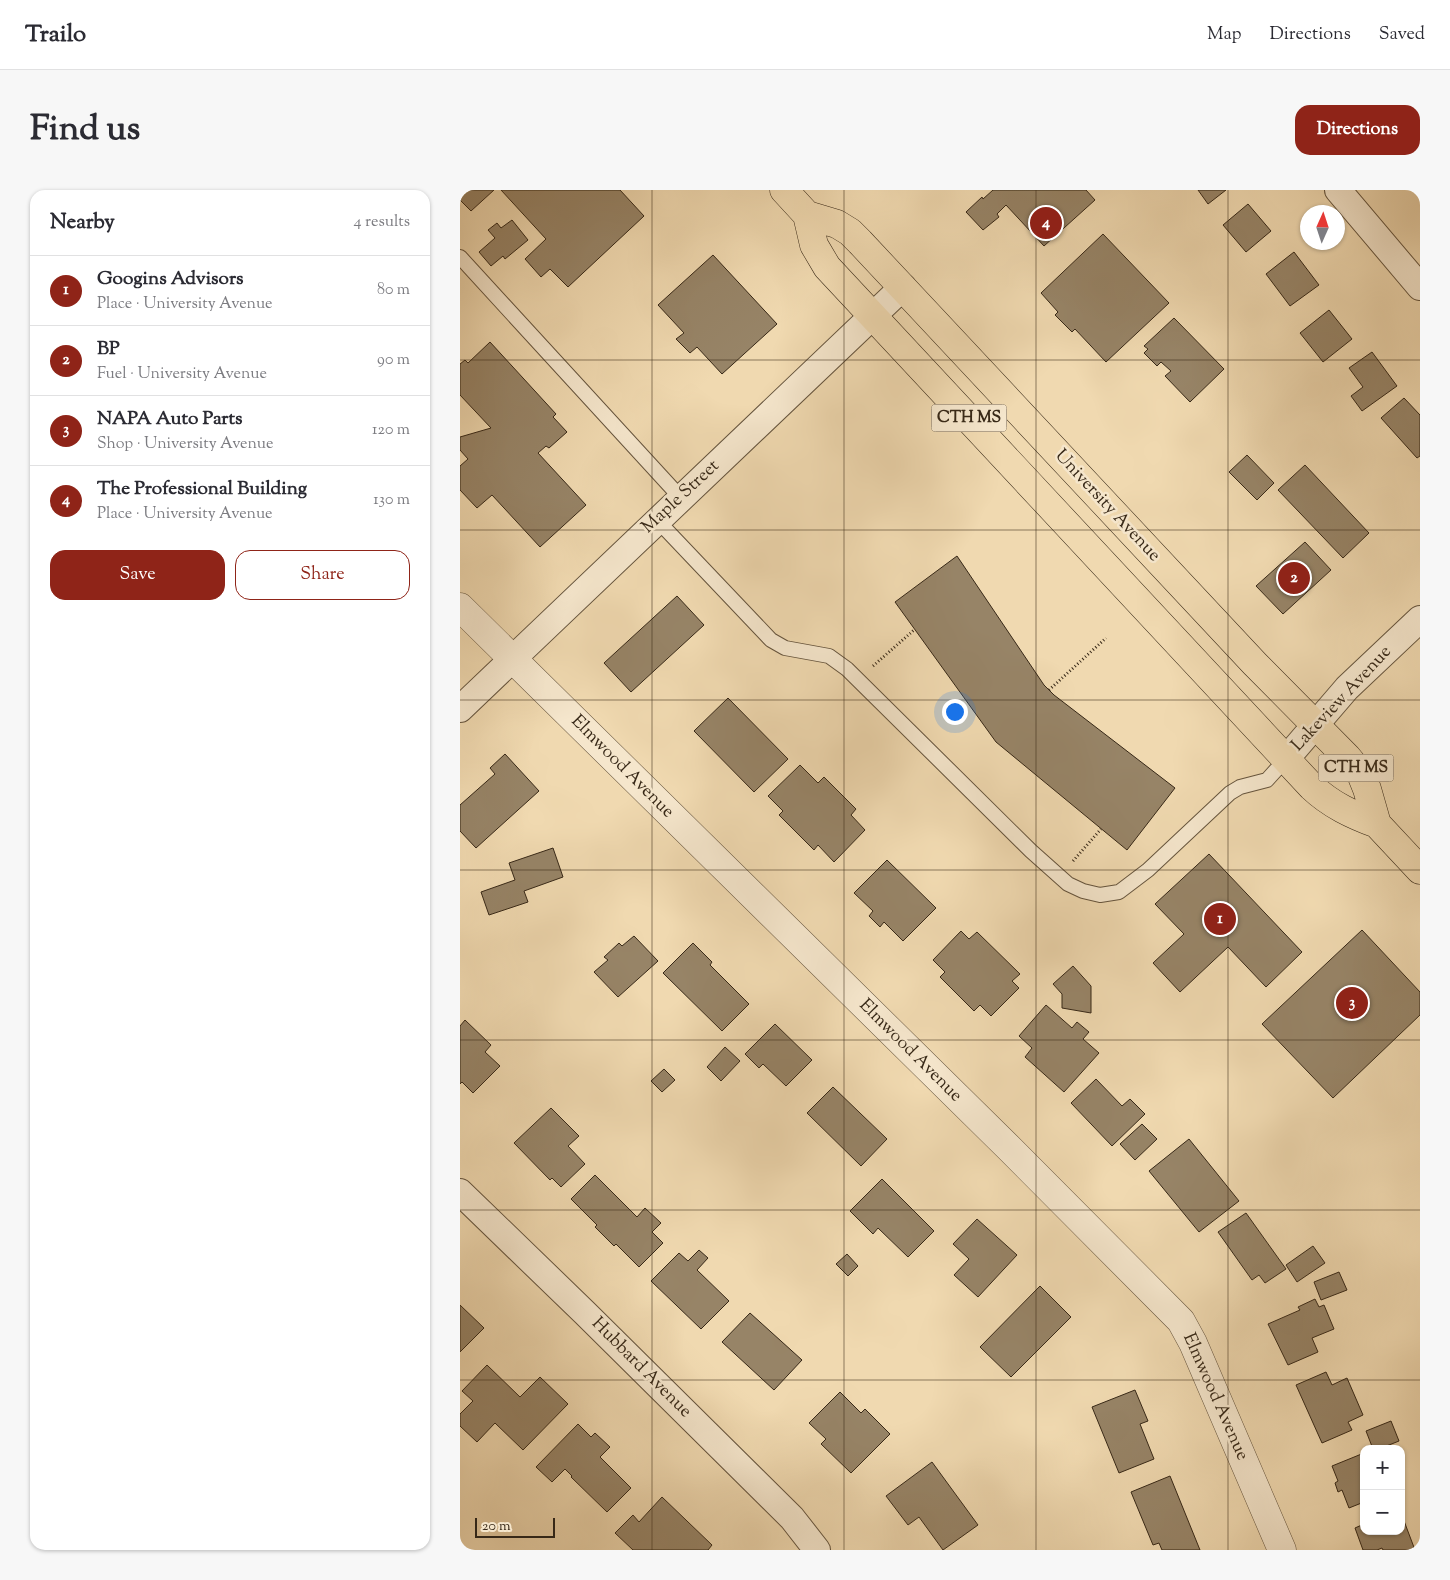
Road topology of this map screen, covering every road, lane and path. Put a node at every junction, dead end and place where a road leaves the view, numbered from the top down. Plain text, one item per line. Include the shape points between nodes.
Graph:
1 (784, 190) edge
2 (1338, 190) edge
3 (807, 215) junction
4 (460, 257) edge
5 (903, 287) junction
6 (1420, 287) edge
7 (873, 316) junction
8 (681, 498) junction
9 (657, 520) junction
10 (460, 607) edge
11 (1420, 619) edge
12 (914, 630) dead end
13 (1106, 638) dead end
14 (512, 658) junction
15 (857, 679) junction
16 (1049, 690) dead end
17 (460, 709) edge
18 (1315, 724) junction
19 (1286, 759) junction
20 (1377, 824) junction
21 (1101, 829) dead end
22 (1420, 870) edge
23 (1059, 876) junction
24 (460, 1192) edge
25 (817, 1550) edge
26 (1282, 1550) edge

1 - 3 main road, University Avenue / CTH MS
2 - 6 street
3 - 5 main road, University Avenue / CTH MS via 837,224 850,232
3 - 7 main road, University Avenue / CTH MS via 814,245 823,262
4 - 8 lane
5 - 7 street, Maple Street
5 - 18 main road, University Avenue / CTH MS
7 - 8 street, Maple Street
7 - 19 main road, University Avenue / CTH MS
8 - 9 street, Maple Street
9 - 14 street, Maple Street
9 - 15 lane via 771,640 784,648 828,656
10 - 14 street, Elmwood Avenue
11 - 18 street, Lakeview Avenue via 1351,684
12 - 15 path
13 - 16 path
14 - 17 street, Maple Street
14 - 26 street, Elmwood Avenue via 1181,1321
15 - 23 lane
18 - 19 street, Lakeview Avenue
18 - 20 main road, University Avenue / CTH MS via 1361,774
19 - 20 main road, University Avenue / CTH MS via 1332,803
19 - 23 lane via 1267,780 1240,786 1230,793 1155,864 1119,892 1100,895 1084,891
20 - 22 main road, University Avenue / CTH MS
21 - 23 path
24 - 25 street, Hubbard Avenue via 792,1518

